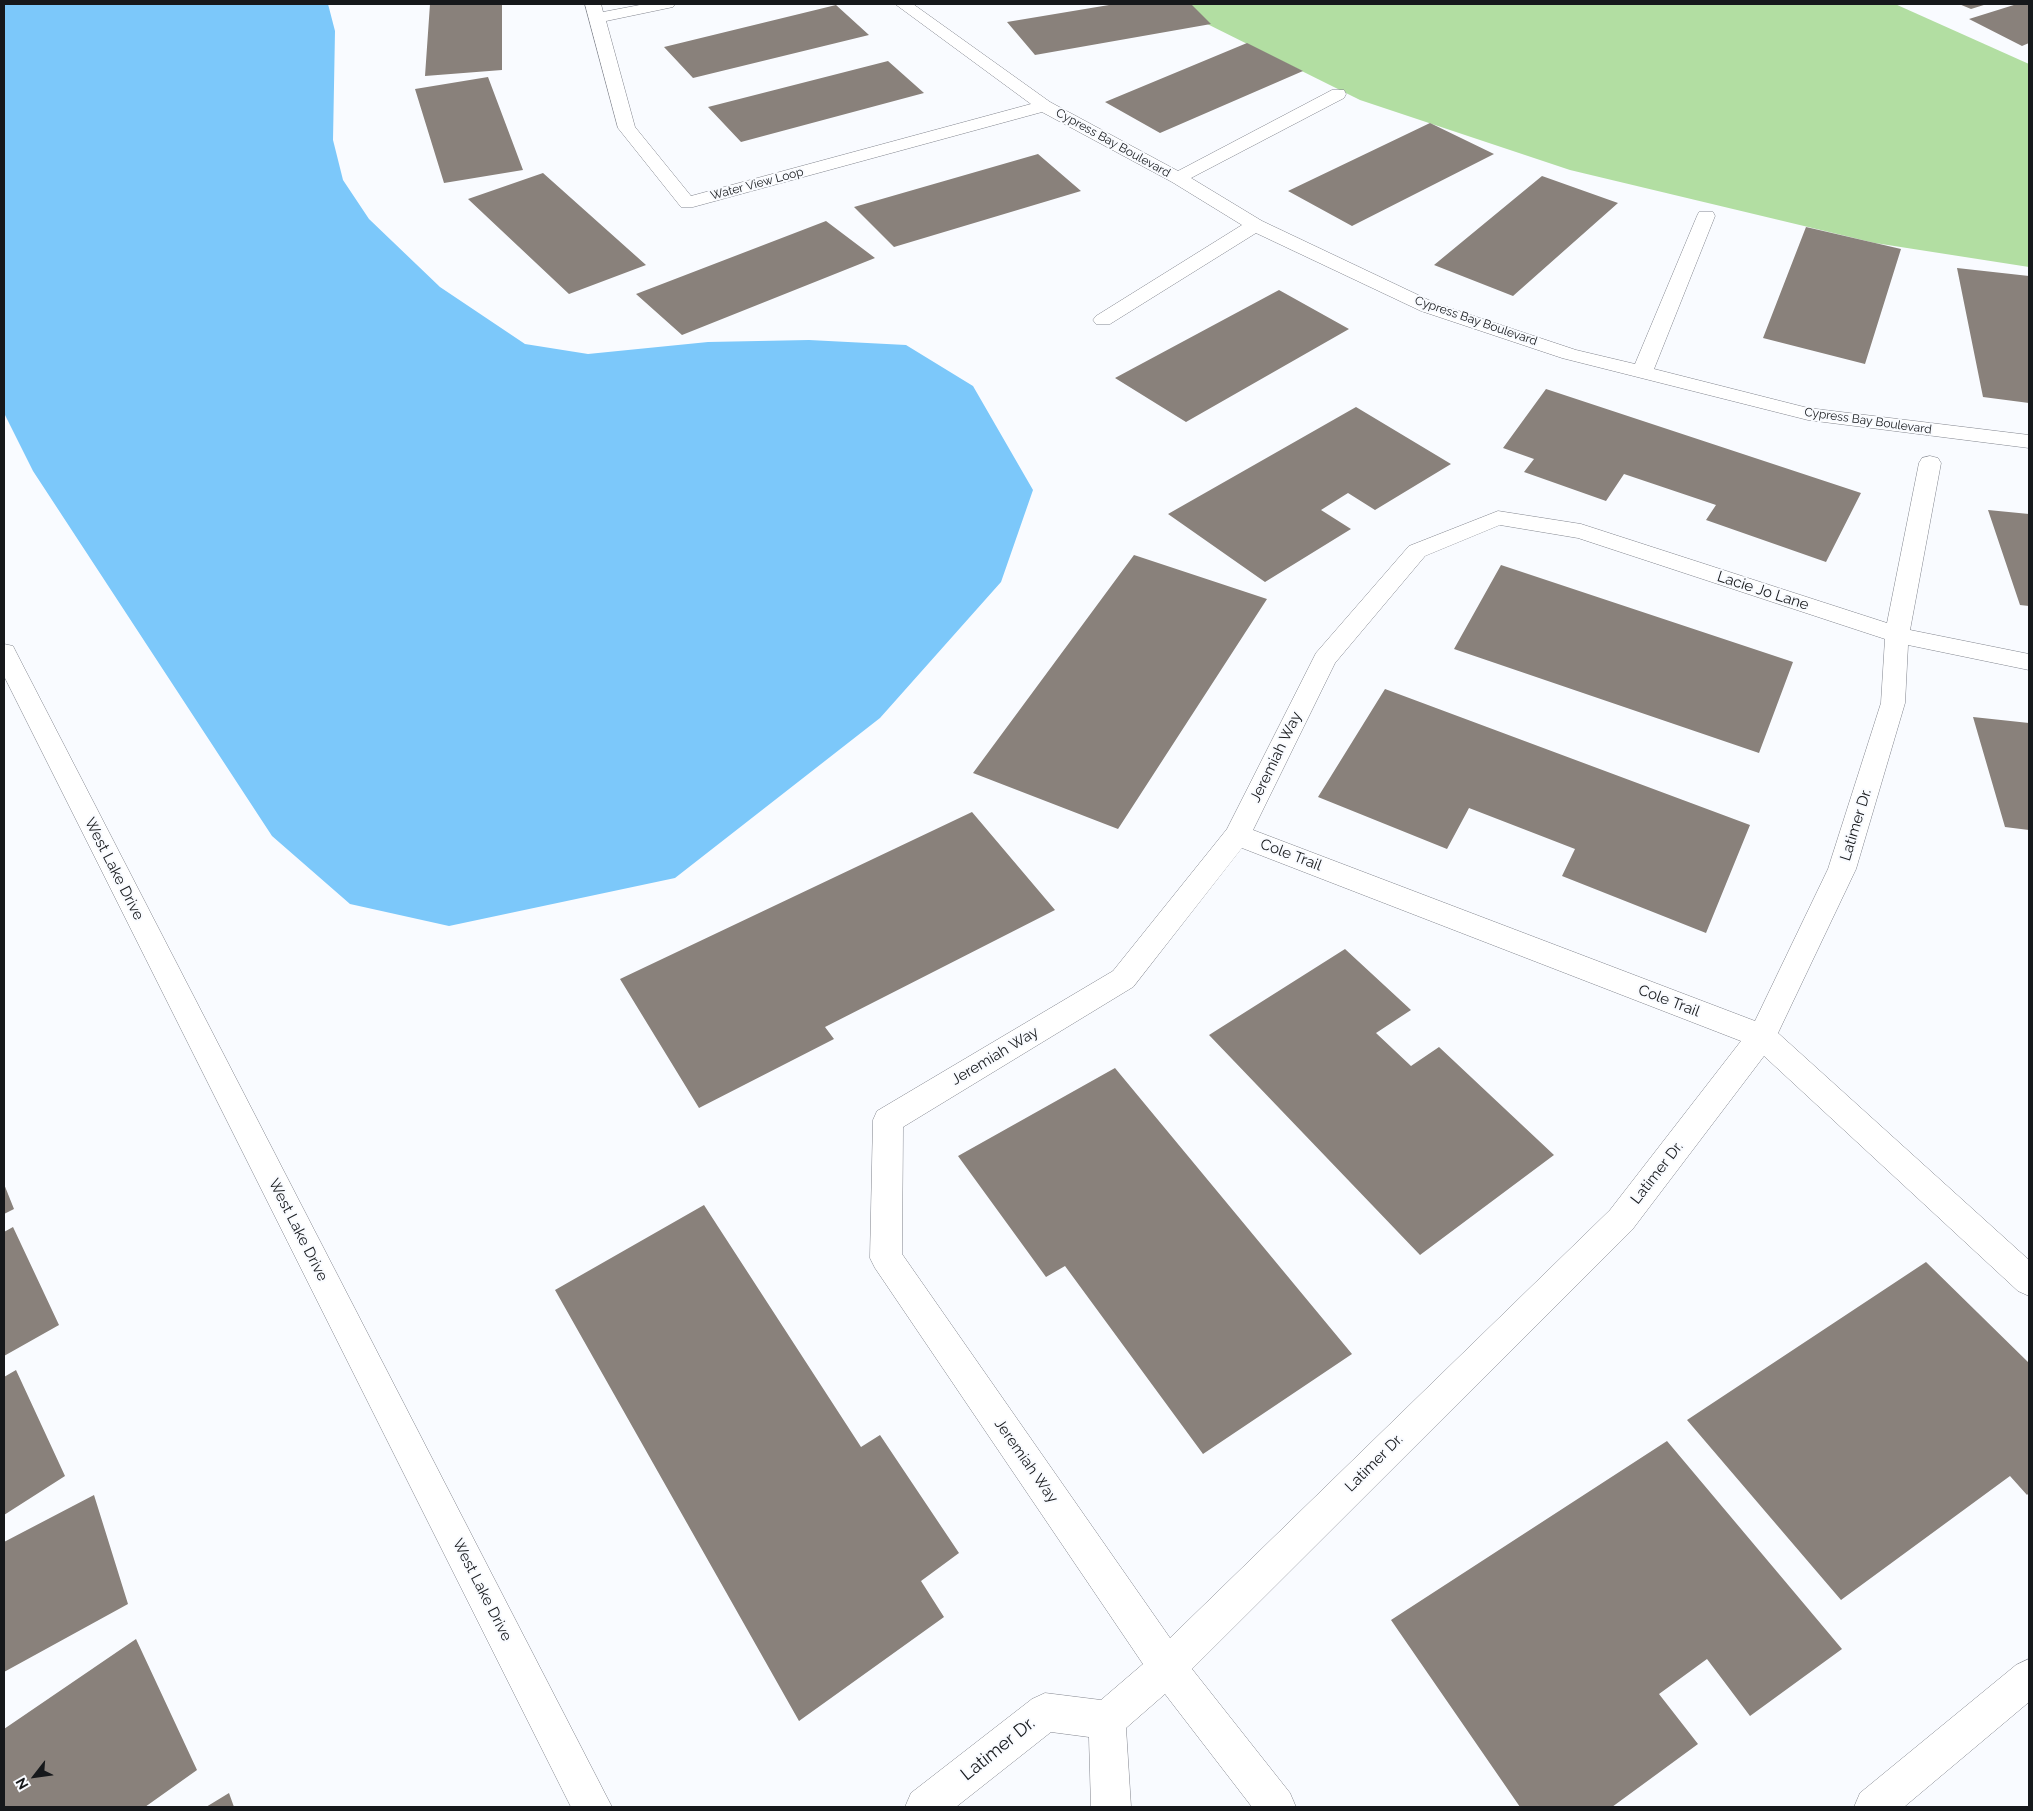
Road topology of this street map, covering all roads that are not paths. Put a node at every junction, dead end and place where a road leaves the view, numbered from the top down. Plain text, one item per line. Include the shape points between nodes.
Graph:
1 (667, 4) edge
2 (904, 4) edge
3 (596, 11) edge
4 (1338, 94) dead end
5 (1044, 106) junction
6 (1178, 178) junction
7 (1706, 216) dead end
8 (1255, 225) junction
9 (1103, 320) dead end
10 (1642, 373) junction
11 (2029, 442) edge
12 (1930, 463) dead end
13 (1498, 518) joint
14 (1897, 635) junction
15 (4, 652) edge
16 (2029, 662) edge
17 (1237, 835) junction
18 (1762, 1036) junction
19 (2029, 1281) edge
20 (1167, 1667) junction
21 (2029, 1678) edge
22 (1107, 1720) junction
23 (592, 1807) edge
24 (926, 1807) edge
25 (1111, 1807) edge
26 (1276, 1807) edge
27 (1874, 1807) edge

1 - 3 street
2 - 5 street, Cypress Bay Boulevard
3 - 5 street, Water View Loop via 626,128 687,203
4 - 6 street
5 - 6 street, Cypress Bay Boulevard
6 - 8 street, Cypress Bay Boulevard
7 - 10 street
8 - 9 street
8 - 10 street, Cypress Bay Boulevard via 1428,307 1569,354
10 - 11 street, Cypress Bay Boulevard via 1808,414
12 - 14 street, Latimer Dr.
13 - 14 street, Lacie Jo Lane via 1581,531
13 - 17 street, Jeremiah Way via 1417,551 1325,659
14 - 16 street, Lacie Jo Lane
14 - 18 street, Latimer Dr. via 1892,704 1842,869
15 - 23 street, West Lake Drive
17 - 18 street, Cole Trail
17 - 20 street, Jeremiah Way via 1123,979 888,1120 886,1258
18 - 19 street, Cole Trail
18 - 20 street, Latimer Dr. via 1621,1220
20 - 22 street, Latimer Dr.
20 - 26 street
21 - 27 street
22 - 24 street, Latimer Dr. via 1045,1712
22 - 25 street

